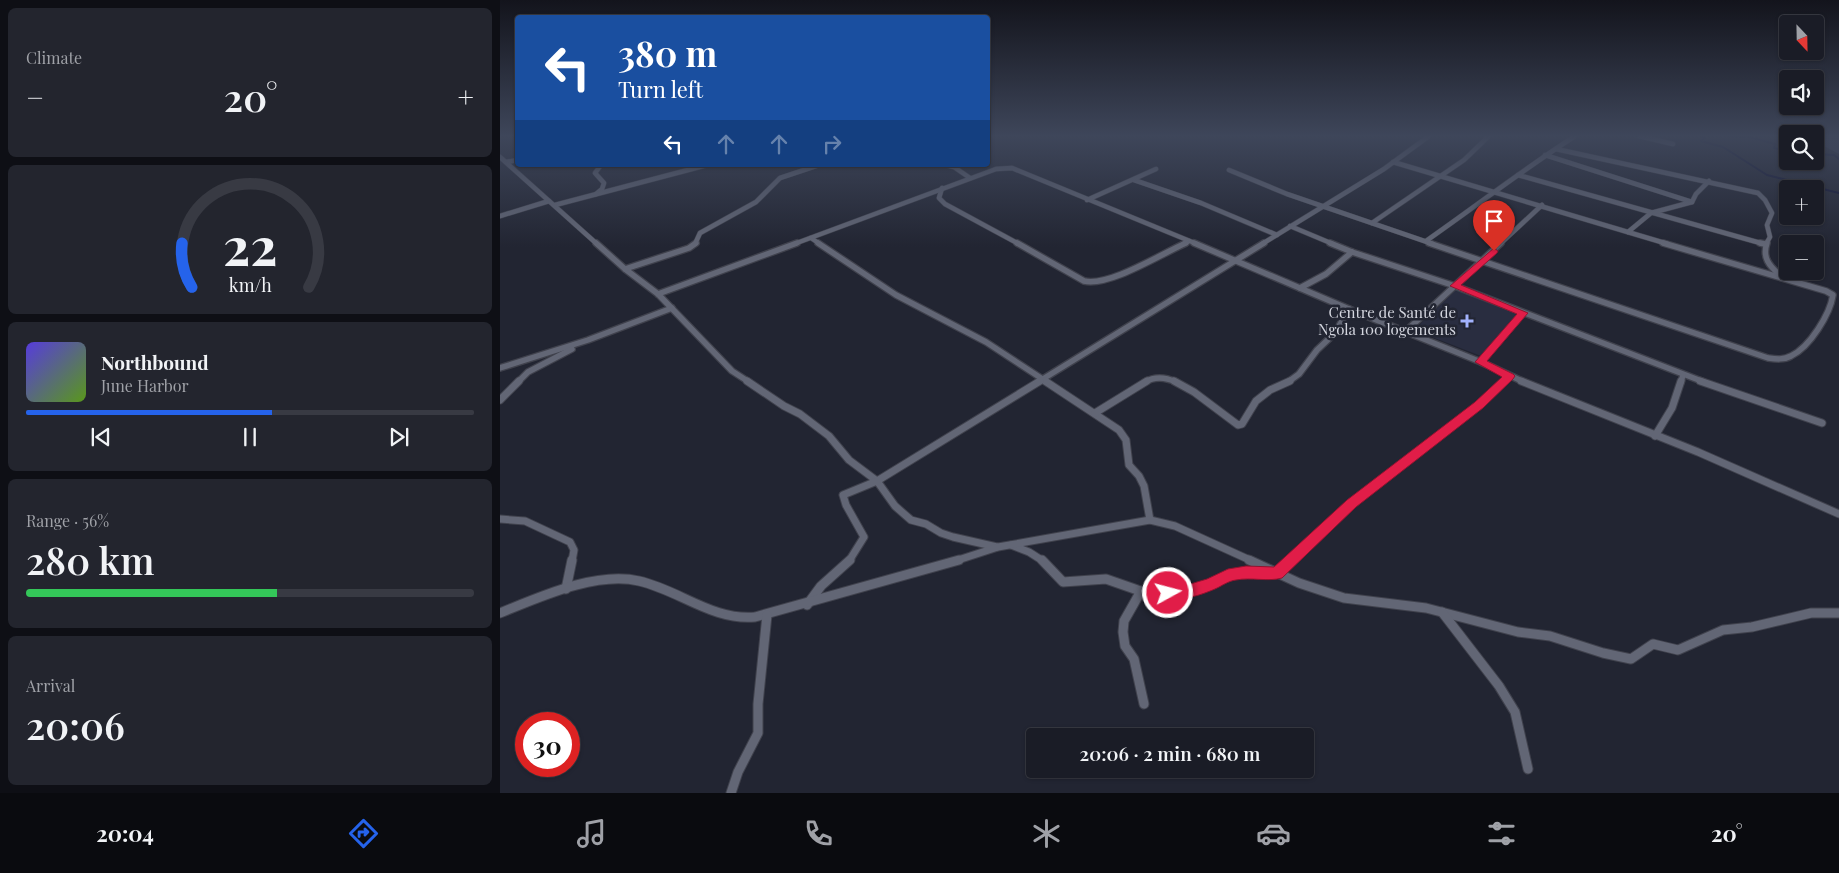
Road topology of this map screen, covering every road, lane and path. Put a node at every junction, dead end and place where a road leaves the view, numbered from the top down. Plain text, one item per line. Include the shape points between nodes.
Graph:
1 (520, 173) edge
2 (595, 173) edge
3 (677, 173) edge
4 (795, 173) edge
5 (963, 173) edge
6 (984, 173) edge
7 (1024, 173) edge
8 (1148, 173) edge
9 (1236, 173) edge
10 (1376, 173) edge
11 (1427, 173) edge
12 (1446, 173) edge
13 (1601, 173) edge
14 (1671, 173) edge
15 (1518, 175) joint
16 (1440, 177) junction
17 (970, 178) junction
18 (1134, 180) junction
19 (1709, 181) junction
20 (942, 188) junction
21 (1495, 192) junction
22 (594, 195) junction
23 (1087, 200) junction
24 (549, 201) junction
25 (1692, 202) junction
26 (555, 205) junction
27 (1542, 205) junction
28 (1324, 206) junction
29 (1651, 212) junction
30 (500, 216) edge
31 (1372, 223) junction
32 (1290, 226) junction
33 (1628, 232) junction
34 (1276, 236) junction
35 (811, 238) junction
36 (1189, 241) junction
37 (1426, 241) junction
38 (1765, 244) junction
39 (1352, 252) junction
40 (1236, 260) junction
41 (1484, 260) junction
42 (626, 268) junction
43 (1779, 273) edge
44 (1779, 277) edge
45 (1790, 280) edge
46 (1455, 286) junction
47 (1300, 288) junction
48 (658, 294) junction
49 (672, 308) junction
50 (1349, 309) junction
51 (1523, 313) junction
52 (1405, 332) junction
53 (588, 340) junction
54 (1481, 362) junction
55 (500, 368) edge
56 (1683, 375) junction
57 (1509, 376) junction
58 (1041, 378) junction
59 (500, 400) edge
60 (1095, 413) junction
61 (1822, 423) dead end
62 (1655, 436) junction
63 (877, 481) junction
64 (1839, 514) edge
65 (500, 520) edge
66 (1150, 520) junction
67 (1010, 545) junction
68 (998, 547) junction
69 (1277, 573) junction
70 (566, 589) junction
71 (1141, 592) junction
72 (807, 605) junction
73 (1442, 612) junction
74 (500, 613) edge
75 (1839, 613) edge
76 (767, 615) junction
77 (1144, 704) dead end
78 (1528, 769) dead end
79 (730, 793) edge

1 - 24 street
2 - 22 street via 604,183
3 - 22 street
4 - 42 street via 780,178 756,202 703,230 689,248
5 - 17 street
6 - 17 street
7 - 23 street
8 - 18 street
9 - 28 street
10 - 28 street
11 - 16 street
12 - 16 street
13 - 25 street
14 - 19 street
15 - 21 street
15 - 29 street
16 - 21 street
16 - 31 street
17 - 20 street
18 - 23 street
18 - 34 street via 1208,205
19 - 25 street
19 - 38 street via 1750,190 1762,196 1772,213 1767,225 1770,238
20 - 35 street
20 - 36 street via 939,198 945,204 1084,281 1102,282
21 - 27 street
21 - 37 street
22 - 26 street
23 - 36 street
24 - 26 street
24 - 30 street
25 - 29 street
26 - 42 street
27 - 33 street
27 - 41 street
28 - 31 street
28 - 32 street
29 - 33 street via 1638,228
29 - 38 street
31 - 37 street
32 - 34 street
32 - 39 street
33 - 44 street
34 - 40 street
35 - 48 street
35 - 58 street via 896,295 986,342
36 - 40 street
37 - 41 street
38 - 43 street via 1764,255 1768,265
39 - 46 street
39 - 47 street via 1326,274
40 - 47 street
40 - 58 street
41 - 45 street via 1768,358 1783,359 1796,354 1815,332 1833,301 1833,295 1826,291
41 - 46 street
42 - 48 street
46 - 51 street
46 - 52 street
47 - 50 street
48 - 49 street
49 - 53 street
49 - 63 street via 732,372 817,426 849,460
50 - 52 street
50 - 60 street via 1335,333 1299,374 1256,401 1242,424 1238,425 1192,391 1160,376
51 - 54 street
51 - 56 street
52 - 54 street
53 - 55 street
53 - 59 street via 528,372
54 - 57 street
56 - 61 street
56 - 62 street via 1672,408
57 - 62 street
57 - 69 street via 1479,405 1351,503
58 - 60 street
58 - 63 street
60 - 66 street via 1119,430 1126,440 1129,465 1144,486
62 - 64 street
63 - 68 street via 895,506 911,520 954,537
63 - 72 street via 843,495 843,503 864,537 852,559 817,589
65 - 70 street via 525,521 570,542 574,550
66 - 67 street
66 - 69 street via 1175,526
67 - 68 street
67 - 71 street via 1032,552 1047,562 1064,582 1106,579
68 - 72 street
69 - 71 street via 1228,575 1212,584 1187,591
69 - 73 street via 1344,598
70 - 74 street
70 - 76 street via 612,579 638,580 710,610 744,617
71 - 77 street via 1124,622 1123,632 1124,646 1134,659
72 - 76 street
73 - 75 street via 1518,632 1550,636 1631,659 1653,644 1678,650 1722,630 1752,627 1812,613
73 - 78 street via 1454,633 1496,682 1515,713
76 - 79 street via 758,734

